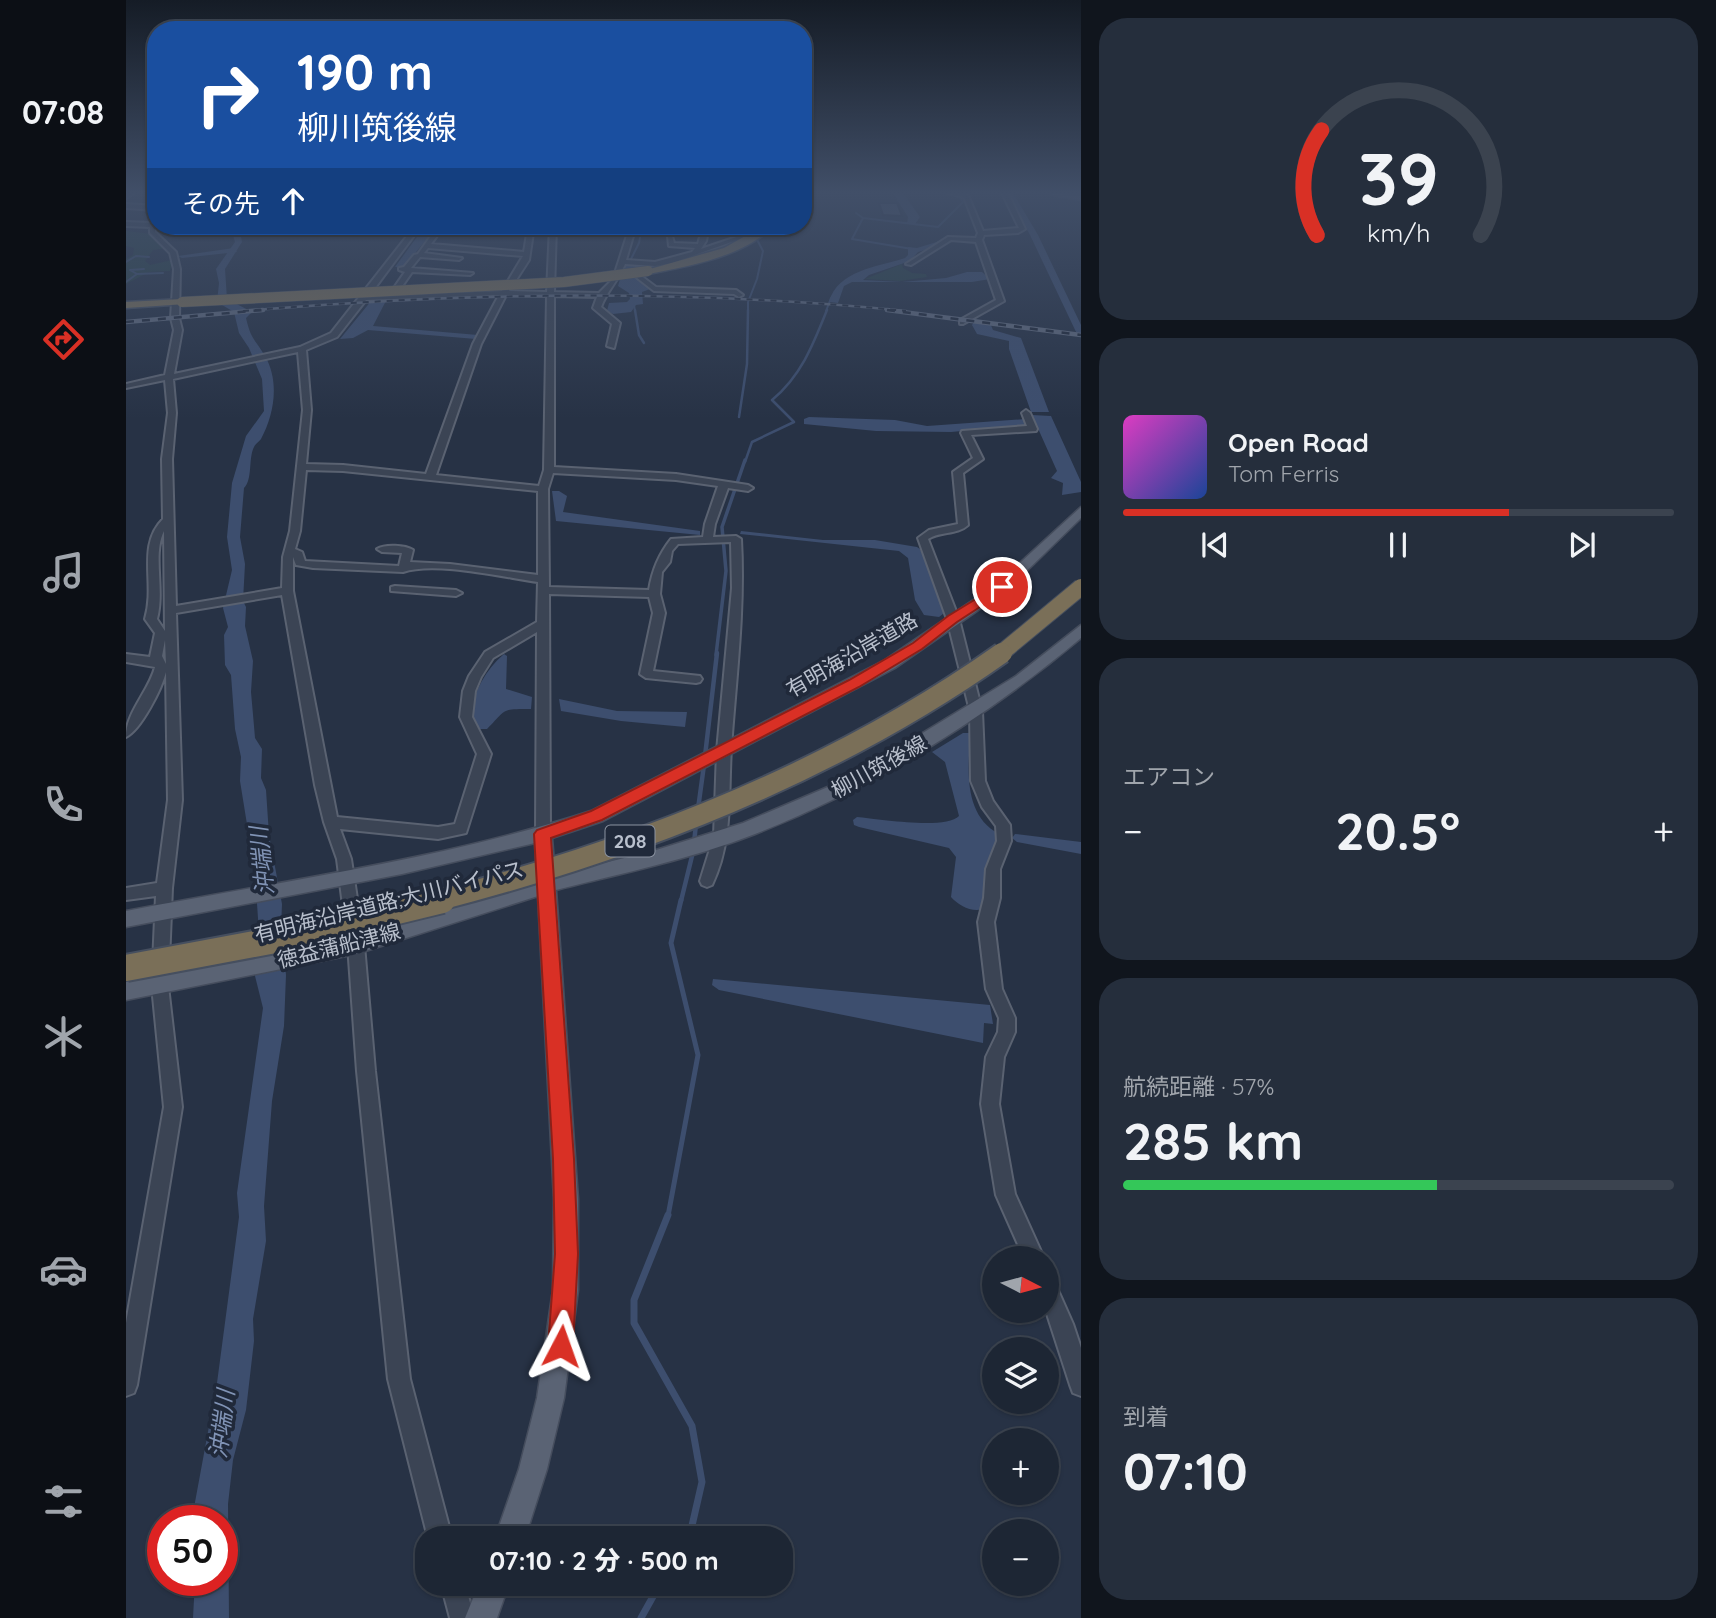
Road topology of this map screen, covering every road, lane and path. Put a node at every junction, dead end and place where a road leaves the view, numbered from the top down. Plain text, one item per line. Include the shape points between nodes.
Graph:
1 (388, 268) edge
2 (176, 269) edge
3 (397, 269) edge
4 (406, 269) junction
5 (521, 269) edge
6 (552, 269) edge
7 (619, 269) edge
8 (633, 269) edge
9 (638, 269) edge
10 (642, 269) edge
11 (990, 269) edge
12 (470, 273) dead end
13 (617, 280) junction
14 (504, 293) junction
15 (551, 293) junction
16 (601, 295) junction
17 (739, 295) dead end
18 (391, 297) junction
19 (369, 298) junction
20 (179, 302) junction
21 (126, 305) edge
22 (963, 322) dead end
23 (611, 346) dead end
24 (294, 351) junction
25 (172, 376) junction
26 (126, 386) edge
27 (1026, 413) dead end
28 (301, 467) junction
29 (549, 470) junction
30 (430, 477) junction
31 (727, 484) junction
32 (745, 487) dead end
33 (543, 489) junction
34 (1081, 511) edge
35 (167, 521) junction
36 (712, 538) junction
37 (382, 549) dead end
38 (290, 550) junction
39 (434, 566) junction
40 (403, 569) junction
41 (1081, 579) edge
42 (542, 584) junction
43 (1081, 587) edge
44 (395, 589) dead end
45 (425, 591) junction
46 (283, 592) junction
47 (456, 593) dead end
48 (654, 594) junction
49 (176, 609) junction
50 (953, 619) junction
51 (541, 625) junction
52 (1081, 630) edge
53 (126, 658) edge
54 (159, 663) junction
55 (696, 680) dead end
56 (976, 711) junction
57 (126, 732) edge
58 (724, 751) junction
59 (331, 821) junction
60 (542, 834) junction
61 (714, 839) junction
62 (342, 877) junction
63 (707, 881) dead end
64 (547, 885) junction
65 (164, 888) junction
66 (126, 894) edge
67 (171, 910) junction
68 (126, 919) edge
69 (348, 947) junction
70 (126, 958) edge
71 (126, 968) edge
72 (160, 986) junction
73 (126, 991) edge
74 (1029, 1246) edge
75 (1059, 1315) edge
76 (126, 1385) edge
77 (1081, 1385) edge
78 (437, 1526) edge
79 (514, 1526) edge
80 (456, 1596) edge
81 (489, 1596) edge
82 (462, 1618) edge
83 (481, 1618) edge

1 - 19 street
2 - 20 street
3 - 4 street
4 - 12 street
4 - 18 street via 409,271
5 - 14 street
6 - 15 street
7 - 13 street
8 - 20 highway, bridge via 564,282
9 - 13 street, bridge
10 - 17 street via 654,289
11 - 22 street via 1000,301
13 - 16 street
14 - 15 street
14 - 18 street
14 - 30 street via 477,344
15 - 16 street
15 - 29 street
16 - 23 street via 597,308 616,323
18 - 19 street
19 - 24 street via 334,335
20 - 21 highway
20 - 25 street
24 - 25 street
24 - 28 street via 307,410
25 - 26 street
25 - 35 street
27 - 50 street via 1033,429 965,433 978,459 958,472 963,525 923,538
28 - 30 street
28 - 38 street
29 - 31 street
29 - 33 street
30 - 33 street
31 - 32 street
31 - 36 street via 710,524
33 - 42 street
34 - 50 main road, 有明海沿岸道路 via 1002,587
35 - 49 street
35 - 54 street via 158,529 154,550 156,596 151,619 161,633
36 - 48 street via 675,541 657,571
36 - 58 street via 736,540 738,588
37 - 40 street via 408,550
38 - 40 street via 298,554 300,563
38 - 46 street
39 - 40 street
39 - 42 street
39 - 45 street
41 - 70 highway, 有明海沿岸道路;大川バイパス / 208, bridge via 982,661 935,691 813,758 710,803 601,846 370,911
42 - 48 street
42 - 51 street
43 - 71 highway, 有明海沿岸道路;大川バイパス / 208, bridge via 987,664 928,702 818,763 714,809 496,886 229,950
44 - 45 street
45 - 47 street
46 - 49 street
46 - 59 street
48 - 55 street via 659,613 646,674
49 - 65 street via 175,800
50 - 56 street
50 - 58 main road, 有明海沿岸道路 via 890,664
51 - 59 street via 489,655 469,691 466,717 484,754 461,829 438,833
51 - 60 street
52 - 56 main road, 柳川筑後線
53 - 54 street
54 - 57 street via 158,679
56 - 61 main road, 柳川筑後線 via 855,783
56 - 74 street via 978,781 1003,825 1004,842 993,869 986,922 994,989 1007,1018 995,1057 990,1104 1006,1195
58 - 60 main road, 有明海沿岸道路 via 597,816
58 - 61 street
59 - 62 street via 344,859
60 - 62 main road
60 - 64 main road
61 - 63 street
61 - 64 main road, 柳川筑後線
62 - 67 main road
62 - 69 street
64 - 69 main road, 徳益蒲船津線
64 - 79 main road via 567,1254 561,1346 548,1416
65 - 66 street
65 - 67 street
67 - 68 main road
67 - 72 street
69 - 72 main road, 徳益蒲船津線
69 - 78 street via 366,1071 398,1379
72 - 73 main road, 徳益蒲船津線
72 - 76 street via 173,1107
75 - 77 street
80 - 82 street
81 - 83 main road

